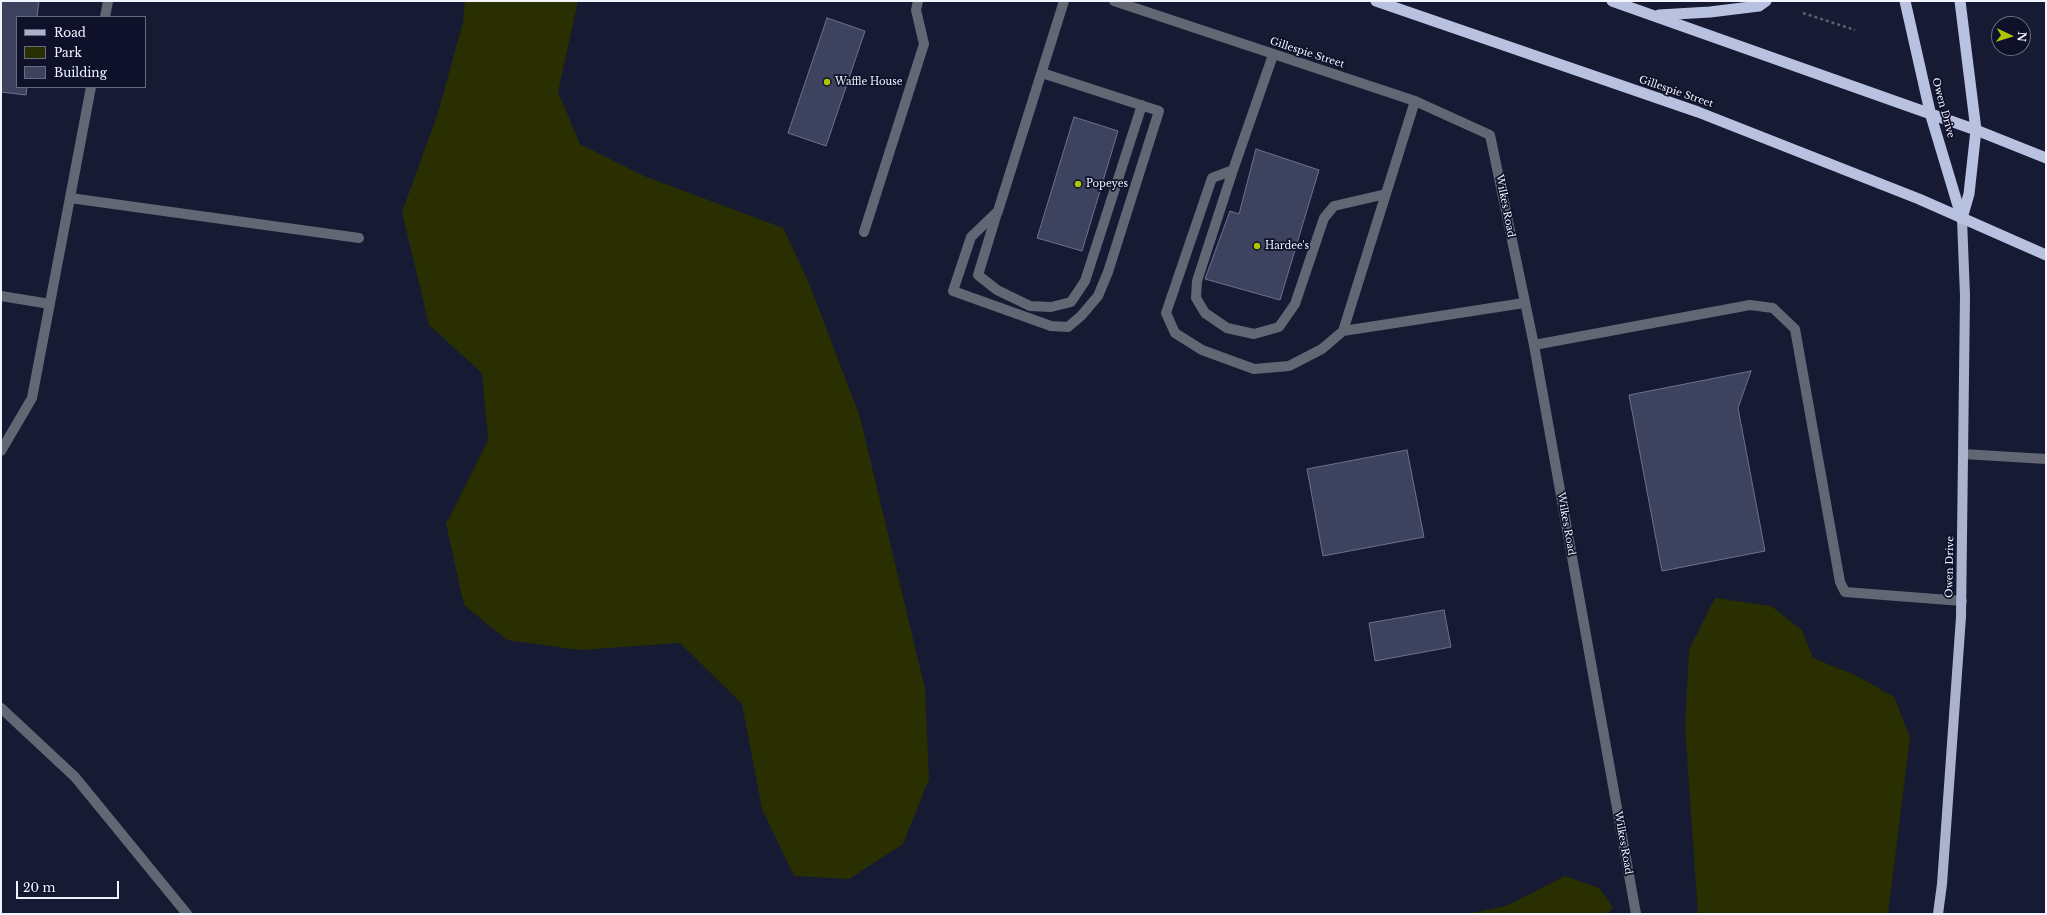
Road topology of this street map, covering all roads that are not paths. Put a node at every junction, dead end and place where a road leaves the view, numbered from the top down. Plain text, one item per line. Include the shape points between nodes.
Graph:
1 (108, 1) edge
2 (918, 1) edge
3 (1064, 1) edge
4 (1114, 1) edge
5 (1376, 1) edge
6 (1612, 1) edge
7 (1766, 1) edge
8 (1905, 1) edge
9 (1960, 1) edge
10 (1654, 15) junction
11 (105, 16) edge
12 (1273, 55) junction
13 (1042, 73) junction
14 (91, 88) edge
15 (1415, 100) junction
16 (1142, 106) junction
17 (1931, 116) junction
18 (1976, 130) junction
19 (1490, 135) joint
20 (2046, 158) edge
21 (1233, 170) junction
22 (1386, 194) junction
23 (70, 198) junction
24 (998, 211) junction
25 (1962, 219) junction
26 (864, 232) dead end
27 (359, 238) dead end
28 (2046, 255) edge
29 (1, 296) edge
30 (50, 304) junction
31 (1524, 304) junction
32 (1343, 331) junction
33 (1534, 345) junction
34 (1, 451) edge
35 (1963, 454) junction
36 (2046, 460) edge
37 (1962, 601) junction
38 (1, 708) edge
39 (187, 914) edge
40 (1636, 914) edge
41 (1938, 914) edge

1 - 11 street
2 - 26 street via 916,10 924,44
3 - 13 street
4 - 12 street, Gillespie Street
5 - 25 highway, Gillespie Street via 1698,112 1798,150
6 - 10 highway
7 - 10 highway via 1759,6
8 - 17 highway, Owen Drive
9 - 18 highway, Owen Drive
10 - 17 highway
12 - 15 street, Gillespie Street
12 - 21 street
13 - 16 street
13 - 24 street
14 - 23 street
15 - 19 street, Gillespie Street
15 - 22 street
16 - 24 street via 1088,274 1071,302 1051,307 1030,306 996,290 978,275
16 - 24 street via 1159,111 1108,272 1098,296 1068,327 1051,326 953,291 971,237
17 - 18 highway
17 - 25 highway, Owen Drive
18 - 20 highway
18 - 25 highway, Owen Drive via 1969,194
19 - 31 street, Wilkes Road
21 - 22 street via 1197,281 1196,298 1205,313 1227,328 1254,334 1279,327 1295,304 1324,218 1334,206
21 - 32 street via 1212,178 1166,313 1175,333 1202,350 1254,369 1289,366 1322,349
22 - 32 street
23 - 27 street
23 - 30 street
25 - 28 highway, Gillespie Street
25 - 35 main road, Owen Drive via 1965,296
29 - 30 street
30 - 34 street via 32,398
31 - 32 street
31 - 33 street, Wilkes Road
33 - 37 street via 1750,305 1773,308 1795,330 1840,582 1845,592
33 - 40 street, Wilkes Road
35 - 36 street
35 - 37 main road, Owen Drive
37 - 41 main road, Owen Drive via 1943,876
38 - 39 street via 75,777

